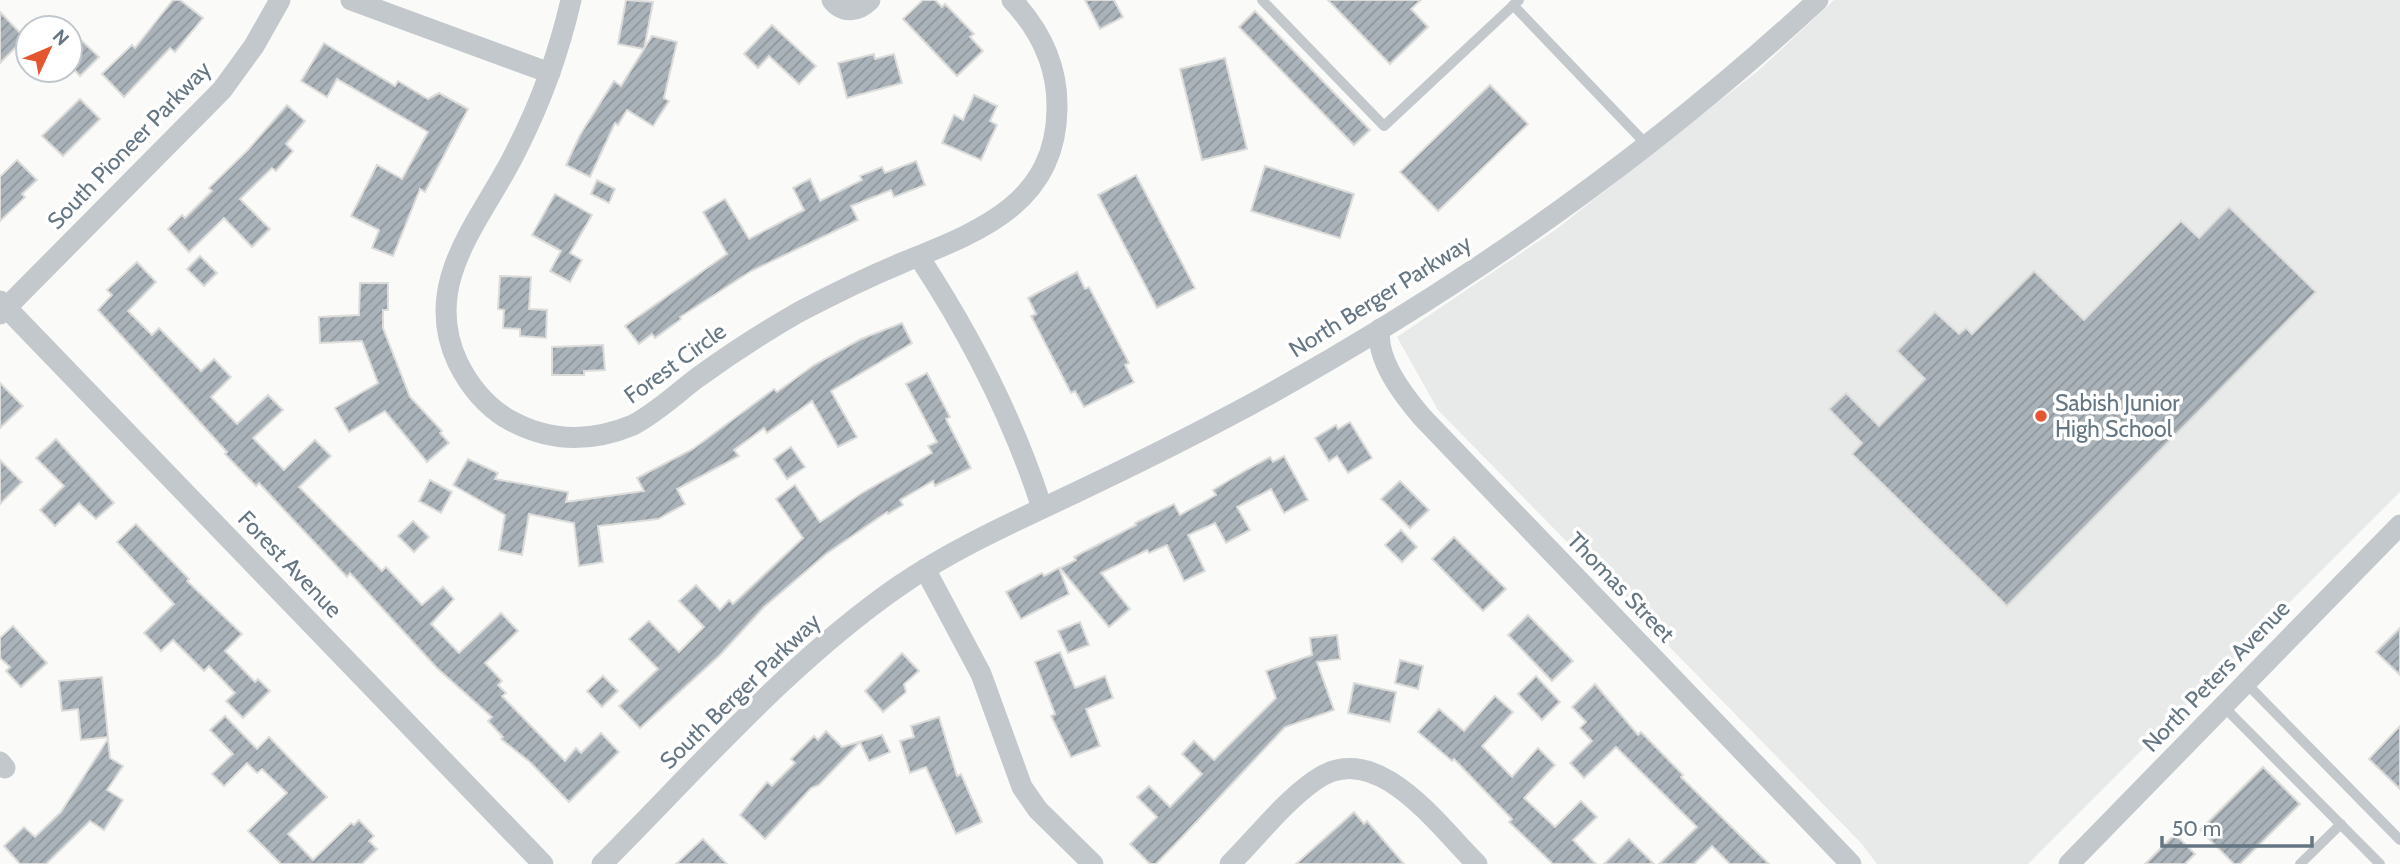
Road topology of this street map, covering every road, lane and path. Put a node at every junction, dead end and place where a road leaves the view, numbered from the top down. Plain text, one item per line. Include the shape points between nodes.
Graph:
1 (280, 0) edge
2 (351, 0) edge
3 (571, 0) edge
4 (832, 0) edge
5 (870, 0) edge
6 (1012, 0) edge
7 (1262, 0) edge
8 (1818, 0) edge
9 (1516, 3) edge
10 (550, 73) junction
11 (1647, 145) junction
12 (919, 257) junction
13 (2, 308) edge
14 (1380, 329) junction
15 (1042, 508) junction
16 (2400, 525) edge
17 (925, 569) junction
18 (2246, 683) junction
19 (2223, 706) junction
20 (2340, 824) junction
21 (2400, 840) edge
22 (542, 864) edge
23 (602, 864) edge
24 (1093, 864) edge
25 (1230, 864) edge
26 (1477, 864) edge
27 (1851, 864) edge
28 (2069, 864) edge
29 (2300, 864) edge
30 (2380, 864) edge

1 - 13 street, South Pioneer Parkway via 254,47 222,90
2 - 10 street
3 - 10 street, Forest Circle
4 - 5 street via 850,11
6 - 12 street, Forest Circle via 1038,33 1054,75 1057,114 1048,155 1027,192 999,219
7 - 9 lane via 1384,126
8 - 11 street, North Berger Parkway
9 - 11 lane
10 - 12 street, Forest Circle via 517,150 458,251 445,304 453,351 469,381 492,407 527,428 580,438 633,425 775,326
11 - 14 street, North Berger Parkway via 1501,251
12 - 15 street via 996,389
13 - 22 street, Forest Avenue
14 - 15 street, North Berger Parkway via 1233,414
14 - 27 street, Thomas Street via 1389,367 1422,417
15 - 17 street, North Berger Parkway
16 - 18 street, North Peters Avenue
17 - 23 street, South Berger Parkway via 816,651
17 - 24 street via 981,674 1022,787 1038,810
18 - 19 street, North Peters Avenue
18 - 21 lane
19 - 20 lane
19 - 28 street, North Peters Avenue
20 - 29 lane
20 - 30 lane
25 - 26 street via 1311,783 1350,768 1373,771 1393,781

